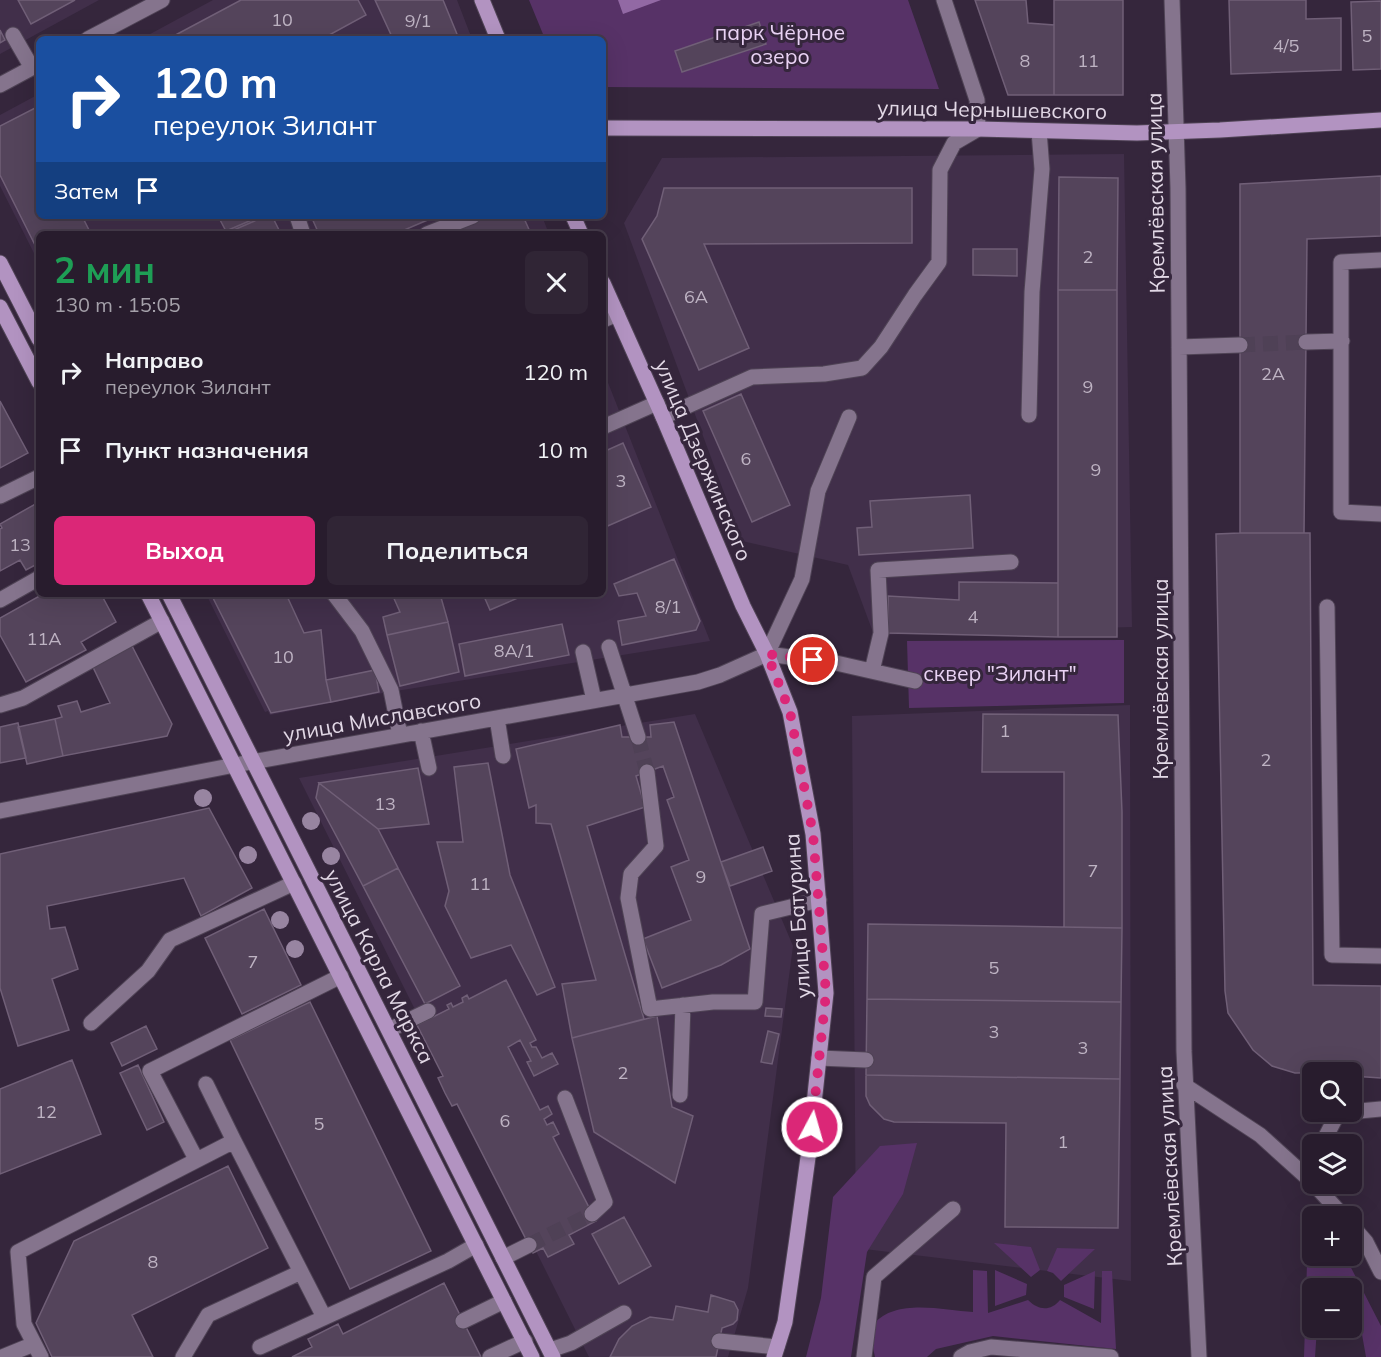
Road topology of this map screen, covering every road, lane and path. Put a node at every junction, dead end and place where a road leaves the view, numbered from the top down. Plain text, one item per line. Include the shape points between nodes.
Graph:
1 (162, 0) edge
2 (482, 0) edge
3 (944, 0) edge
4 (1172, 0) edge
5 (13, 35) dead end
6 (94, 36) edge
7 (497, 36) edge
8 (35, 66) edge
9 (0, 85) edge
10 (1381, 120) edge
11 (606, 128) edge
12 (978, 129) junction
13 (1039, 131) junction
14 (1175, 132) junction
15 (465, 219) edge
16 (435, 231) edge
17 (1381, 260) edge
18 (0, 263) edge
19 (606, 296) edge
20 (0, 307) edge
21 (610, 317) edge
22 (36, 333) edge
23 (1342, 341) junction
24 (1306, 342) tunnel mouth
25 (1240, 345) tunnel mouth
26 (1179, 347) junction
27 (36, 376) edge
28 (660, 410) junction
29 (1029, 415) dead end
30 (849, 417) dead end
31 (606, 426) edge
32 (36, 478) edge
33 (0, 496) edge
34 (1381, 514) edge
35 (1011, 562) dead end
36 (36, 580) edge
37 (150, 597) edge
38 (171, 597) edge
39 (336, 597) edge
40 (0, 600) edge
41 (1327, 607) dead end
42 (162, 621) junction
43 (609, 647) dead end
44 (583, 652) dead end
45 (767, 654) junction
46 (872, 671) junction
47 (915, 681) dead end
48 (624, 694) junction
49 (594, 700) junction
50 (0, 705) edge
51 (497, 718) junction
52 (421, 731) junction
53 (400, 735) junction
54 (638, 737) tunnel mouth
55 (503, 756) dead end
56 (255, 762) junction
57 (235, 765) junction
58 (429, 768) dead end
59 (647, 772) tunnel mouth
60 (0, 811) edge
61 (294, 883) junction
62 (819, 900) junction
63 (1381, 956) edge
64 (341, 976) junction
65 (683, 1005) junction
66 (428, 1011) dead end
67 (91, 1023) dead end
68 (389, 1030) junction
69 (819, 1058) junction
70 (866, 1060) dead end
71 (206, 1084) dead end
72 (1184, 1085) junction
73 (680, 1095) dead end
74 (565, 1098) dead end
75 (1381, 1109) edge
76 (1327, 1134) edge
77 (234, 1141) junction
78 (196, 1159) junction
79 (1302, 1169) edge
80 (1325, 1194) edge
81 (1335, 1206) edge
82 (953, 1209) dead end
83 (592, 1214) tunnel mouth
84 (1362, 1237) edge
85 (476, 1245) junction
86 (529, 1245) tunnel mouth
87 (503, 1258) junction
88 (302, 1272) junction
89 (1381, 1272) edge
90 (504, 1301) junction
91 (624, 1313) dead end
92 (324, 1317) junction
93 (463, 1321) dead end
94 (525, 1341) junction
95 (719, 1341) dead end
96 (260, 1347) dead end
97 (37, 1351) edge
98 (776, 1352) edge
99 (551, 1354) edge
100 (2, 1357) edge
101 (183, 1357) edge
102 (490, 1357) edge
103 (532, 1357) edge
104 (864, 1357) edge
105 (961, 1357) edge
106 (1111, 1357) edge
107 (1199, 1357) edge

1 - 6 street
2 - 7 main road
3 - 12 street via 977,100
4 - 14 street, Кремлёвская улица
5 - 8 street
8 - 9 street
10 - 14 main road, улица Чернышевского
11 - 12 main road, улица Чернышевского
12 - 13 main road, улица Чернышевского
12 - 28 street via 954,143 940,170 939,262 881,347 862,368 824,375 752,377
13 - 14 main road, улица Чернышевского
13 - 29 street via 1042,169 1032,292
14 - 26 street, Кремлёвская улица
15 - 16 street
17 - 23 street via 1341,262
18 - 22 main road
19 - 21 main road, улица Дзержинского
20 - 27 main road
21 - 28 main road, улица Дзержинского
23 - 24 street
23 - 34 street via 1341,512
25 - 26 street
26 - 72 street, Кремлёвская улица
28 - 31 street
28 - 45 main road, улица Дзержинского
30 - 45 street via 818,491 802,579
32 - 33 street
35 - 46 street via 878,570 881,633
36 - 40 street
37 - 42 main road, улица Карла Маркса
38 - 56 main road, улица Карла Маркса
39 - 53 street via 362,631 391,690
41 - 63 street via 1332,955
42 - 50 street via 23,698
42 - 57 main road, улица Карла Маркса
43 - 48 street
44 - 49 street
45 - 46 street
45 - 48 street, улица Миславского via 698,682
45 - 62 main road, улица Батурина via 790,712 813,834
46 - 47 street
48 - 49 street, улица Миславского
48 - 54 street
49 - 51 street, улица Миславского
51 - 52 street, улица Миславского
51 - 55 street
52 - 53 street, улица Миславского
52 - 58 street
53 - 56 street, улица Миславского
56 - 57 street, улица Миславского
56 - 68 main road, улица Карла Маркса
57 - 60 street, улица Миславского
57 - 61 main road, улица Карла Маркса
59 - 65 street via 656,846 631,874 628,898 650,1009
61 - 64 main road, улица Карла Маркса
61 - 67 street via 170,940 148,971
62 - 65 street via 762,914 755,1002
62 - 69 main road, улица Батурина via 826,993
64 - 78 street via 150,1071
64 - 85 main road, улица Карла Маркса
65 - 73 street
66 - 68 street
68 - 87 main road, улица Карла Маркса
69 - 70 street
69 - 98 main road, улица Батурина via 786,1311
71 - 77 street
72 - 79 street via 1260,1135
72 - 107 street, Кремлёвская улица
74 - 83 street via 605,1203
75 - 76 street via 1338,1113
77 - 78 street
77 - 88 street
78 - 97 street via 18,1252 24,1324
80 - 81 street
82 - 104 street via 874,1277
84 - 89 street
85 - 90 main road, улица Карла Маркса
85 - 92 street
86 - 87 street
87 - 99 main road, улица Карла Маркса
88 - 92 street
88 - 101 street via 208,1315
90 - 93 street
90 - 94 main road, улица Карла Маркса
91 - 99 street
92 - 96 street
94 - 102 street
94 - 103 main road, улица Карла Маркса
95 - 98 street
97 - 100 street
105 - 106 street via 991,1347

